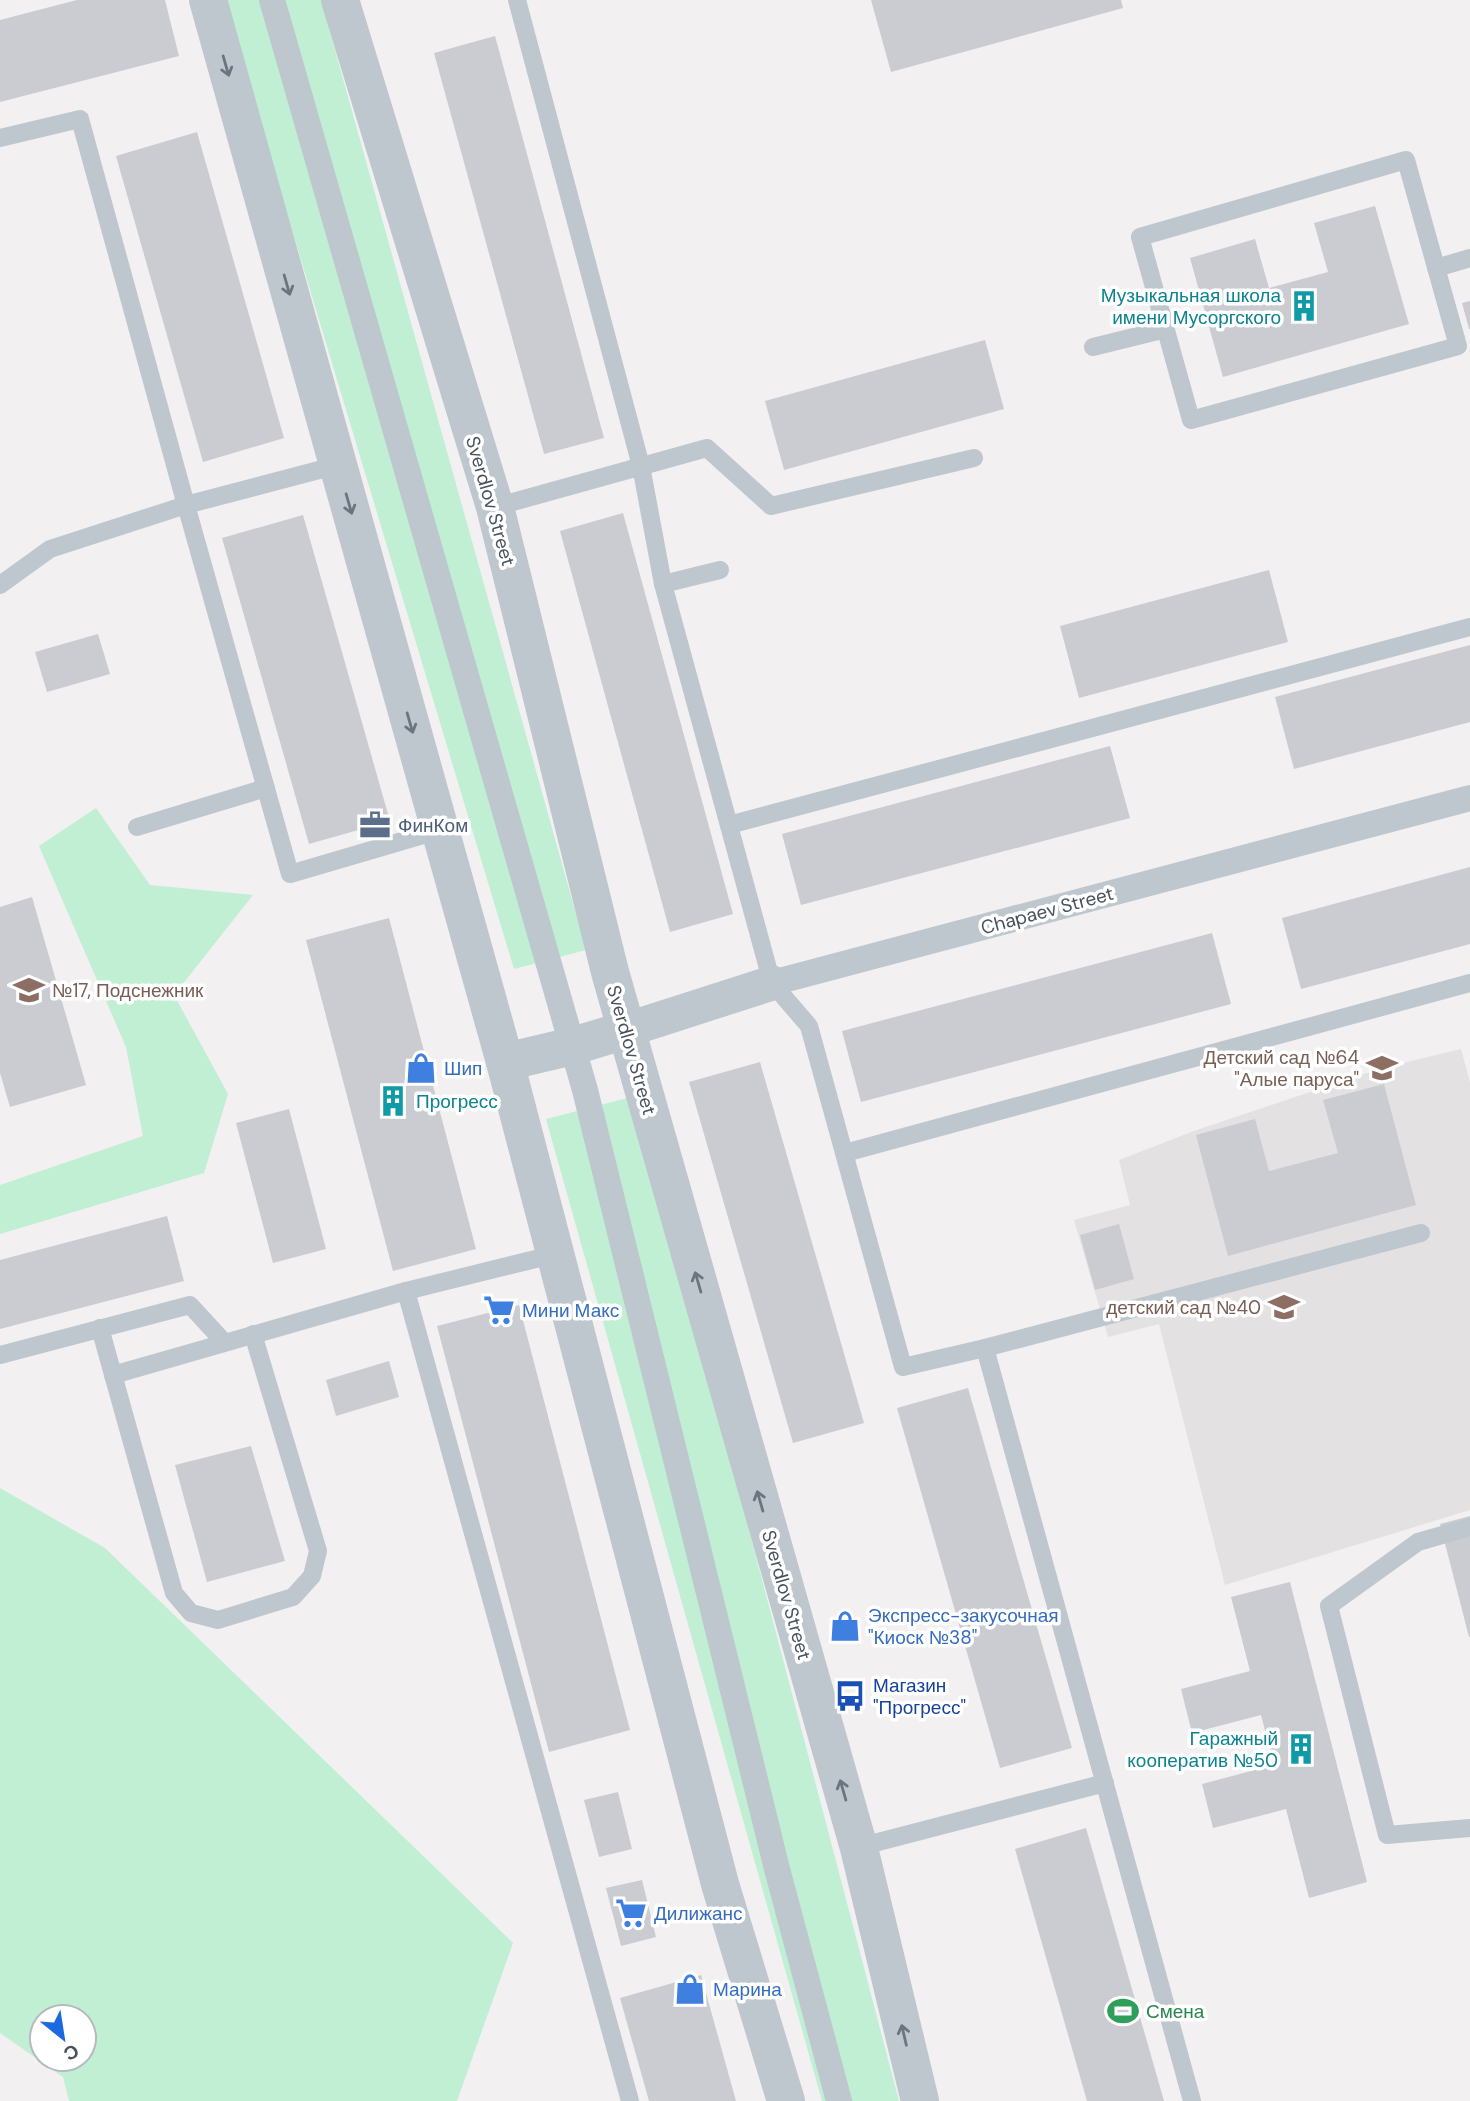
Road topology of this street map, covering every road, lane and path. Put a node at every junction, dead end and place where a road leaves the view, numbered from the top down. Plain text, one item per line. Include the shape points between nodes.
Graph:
1 (208, 0) edge
2 (272, 0) edge
3 (340, 0) edge
4 (517, 0) edge
5 (0, 138) edge
6 (1470, 258) edge
7 (1436, 268) junction
8 (1166, 329) junction
9 (1093, 348) dead end
10 (974, 458) dead end
11 (338, 465) junction
12 (641, 466) junction
13 (187, 505) junction
14 (495, 507) junction
15 (720, 570) dead end
16 (0, 584) edge
17 (663, 584) junction
18 (1470, 627) edge
19 (266, 788) junction
20 (1470, 797) edge
21 (729, 825) junction
22 (137, 827) dead end
23 (440, 830) junction
24 (772, 983) junction
25 (1470, 983) edge
26 (626, 1030) junction
27 (573, 1046) junction
28 (505, 1062) junction
29 (845, 1153) junction
30 (1421, 1233) dead end
31 (556, 1254) junction
32 (406, 1291) junction
33 (100, 1328) junction
34 (253, 1334) junction
35 (224, 1342) junction
36 (985, 1348) junction
37 (0, 1354) edge
38 (113, 1375) junction
39 (1470, 1527) edge
40 (1105, 1783) junction
41 (1470, 1828) edge
42 (859, 1847) junction
43 (630, 2101) edge
44 (786, 2101) edge
45 (839, 2101) edge
46 (920, 2101) edge
47 (1192, 2101) edge

1 -> 11 street
2 - 27 street
3 - 14 street, Sverdlov Street
4 - 12 lane
5 - 13 lane via 80,118
6 - 7 lane
7 - 8 lane via 1458,346 1191,420
7 - 8 lane via 1406,160 1140,237
8 - 9 lane
10 - 12 lane via 771,506 707,448
11 - 13 lane
11 -> 23 street
12 - 14 lane
12 - 17 lane
13 - 16 lane via 50,549
13 - 19 lane
14 - 26 street, Sverdlov Street
15 - 17 lane
17 - 21 lane
18 - 21 lane
19 - 22 lane
19 - 23 lane via 290,874
20 - 24 street, Chapaev Street
21 - 24 lane
23 - 28 street
24 - 26 street, Chapaev Street
24 - 29 lane via 809,1026
25 - 29 lane
26 - 27 street
42 -> 26 street, Sverdlov Street
27 - 28 street
27 - 45 street
28 - 31 street
29 - 36 lane via 903,1367
30 - 36 lane
31 - 32 lane
31 - 44 street via 720,1884
32 - 34 lane
32 - 43 lane
33 - 35 lane via 190,1305
33 - 37 lane
33 - 38 lane
34 - 35 lane
34 - 38 lane via 318,1551 312,1576 293,1597 218,1620 191,1613 174,1592
35 - 38 lane
36 - 40 lane
39 - 41 lane via 1418,1542 1329,1606 1387,1835
40 - 42 lane
40 - 47 lane
46 -> 42 street, Sverdlov Street

